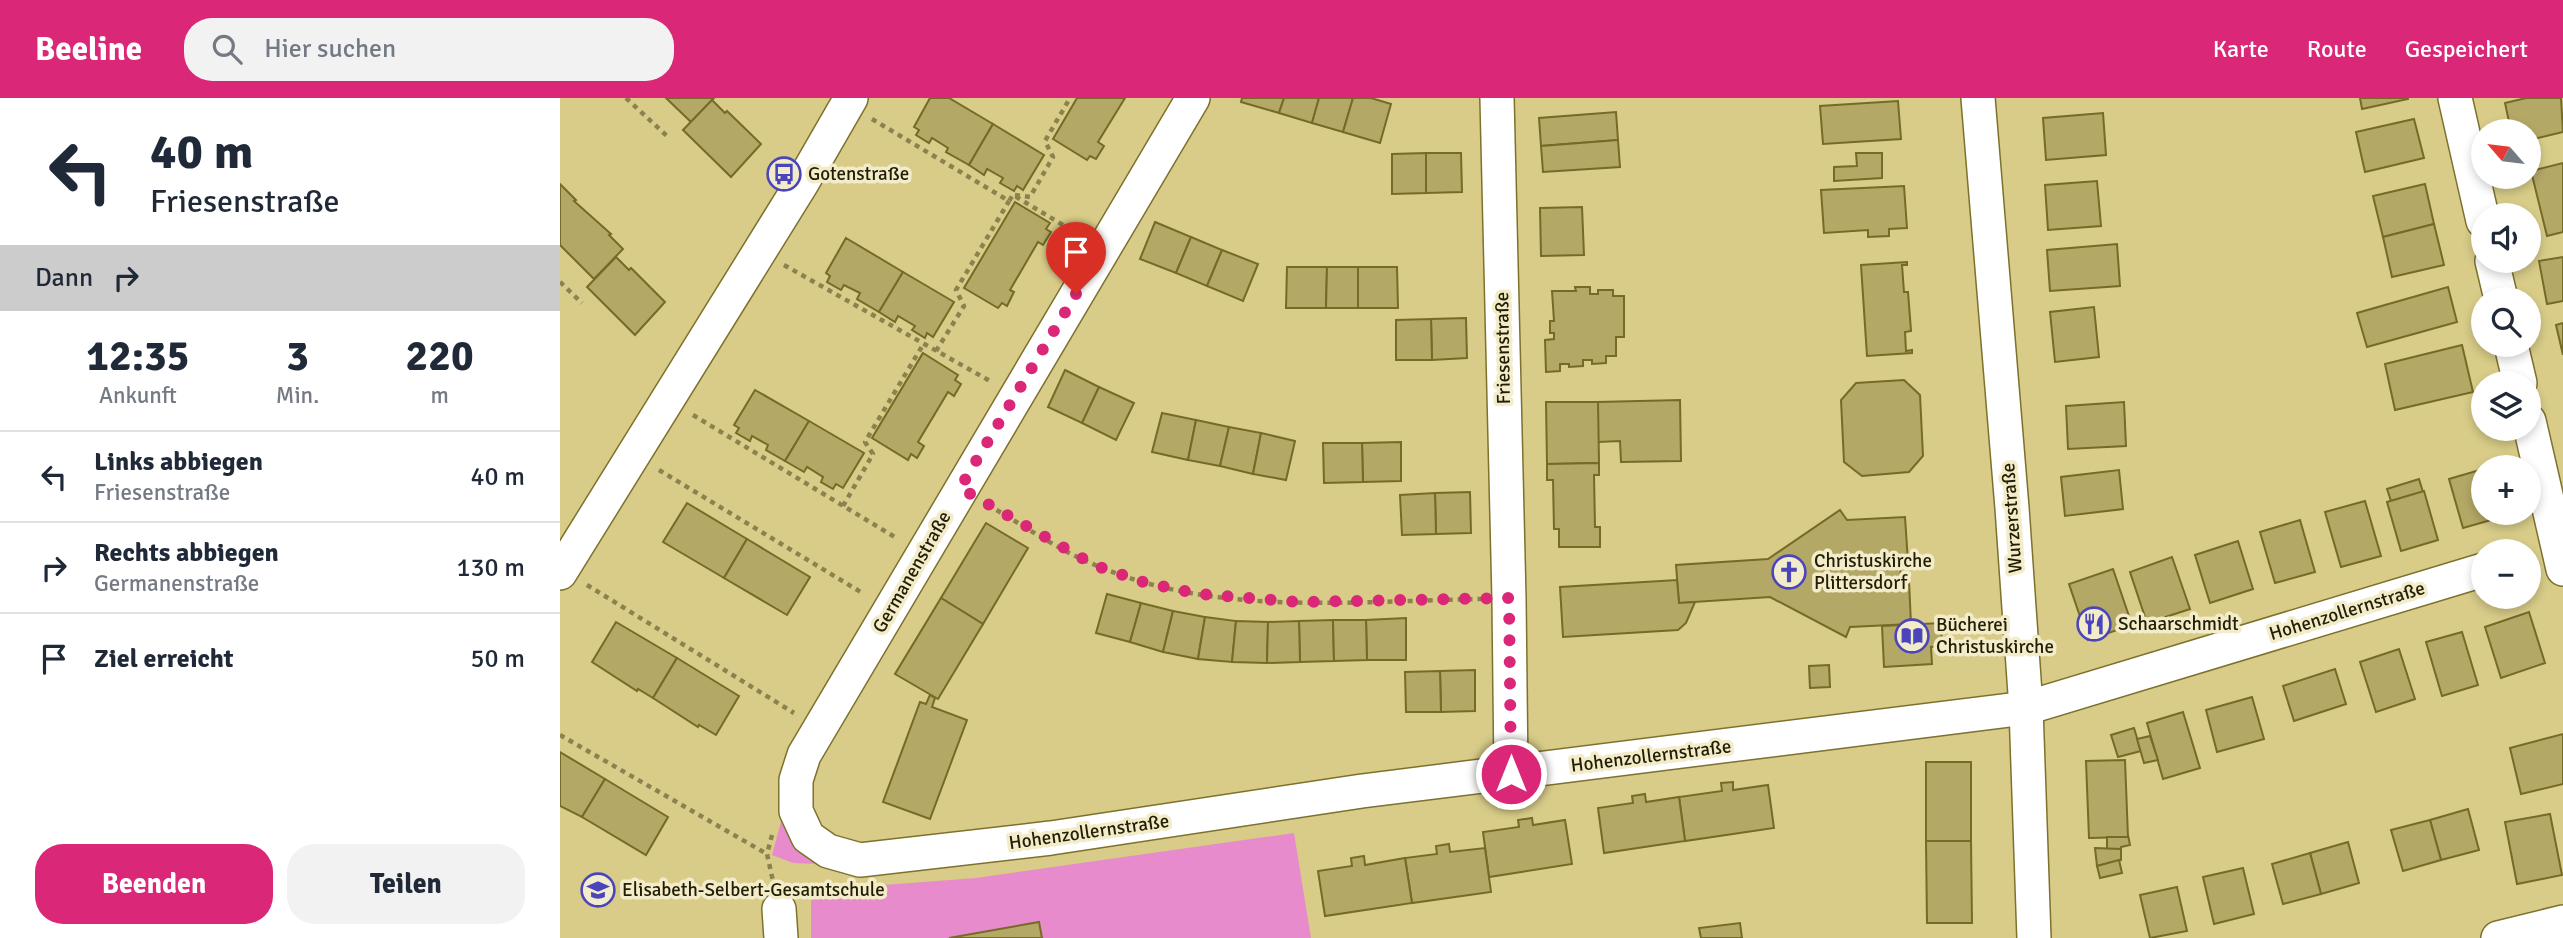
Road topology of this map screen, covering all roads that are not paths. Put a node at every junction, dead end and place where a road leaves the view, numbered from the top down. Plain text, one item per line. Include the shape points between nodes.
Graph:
1 (1193, 98) edge
2 (1497, 98) edge
3 (1978, 98) edge
4 (2455, 98) edge
5 (843, 103) edge
6 (2479, 203) edge
7 (2533, 441) edge
8 (2553, 555) edge
9 (561, 572) edge
10 (2471, 574) edge
11 (2026, 708) junction
12 (1511, 774) junction
13 (808, 837) joint
14 (2563, 922) edge
15 (2034, 938) edge
16 (2498, 938) edge

1 - 13 street, Germanenstraße via 804,755 796,780 796,811
2 - 12 street, Friesenstraße
3 - 11 street, Wurzerstraße
4 - 6 street
5 - 9 street via 759,251
7 - 8 street
10 - 11 street, Hohenzollernstraße
11 - 12 street, Hohenzollernstraße
11 - 15 street, Wurzerstraße
12 - 13 street, Hohenzollernstraße via 860,860 828,851
14 - 16 street

